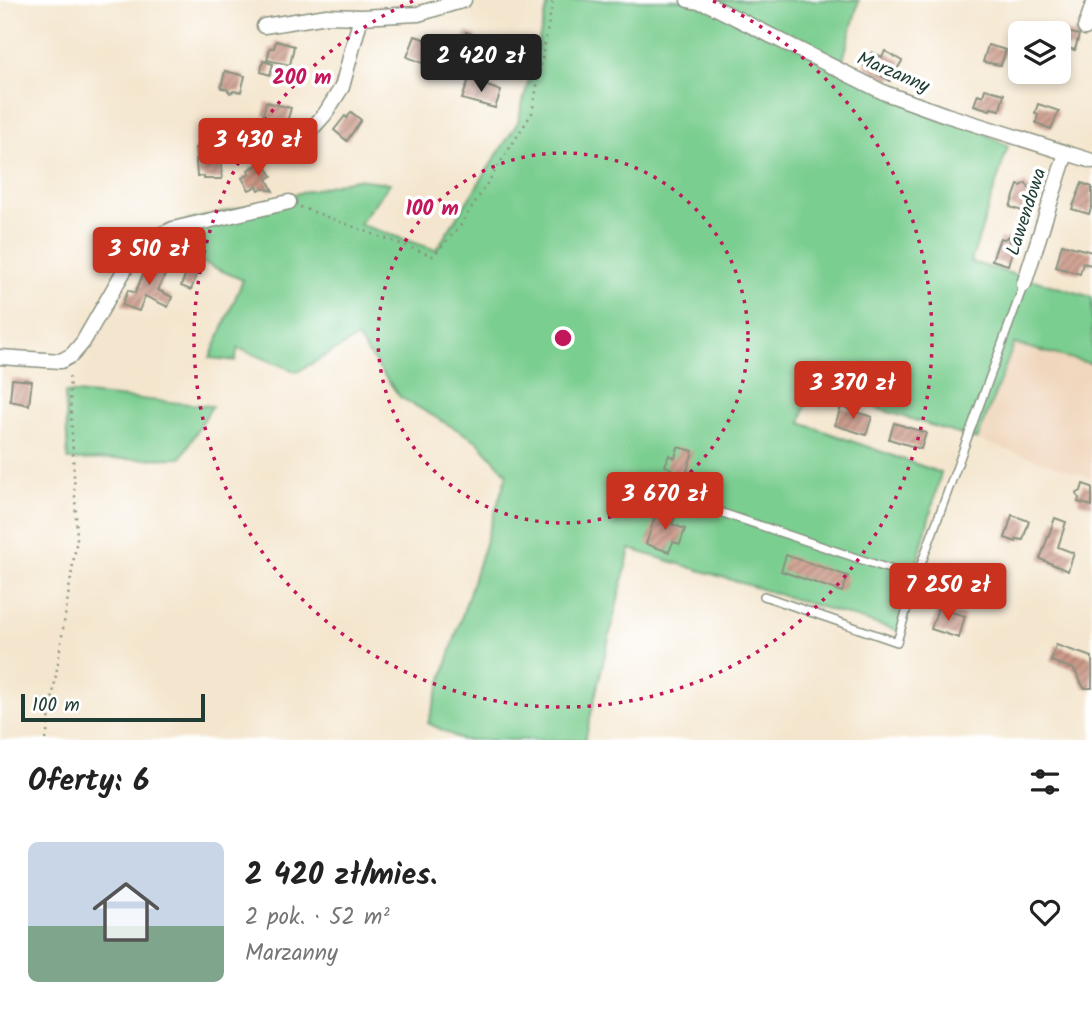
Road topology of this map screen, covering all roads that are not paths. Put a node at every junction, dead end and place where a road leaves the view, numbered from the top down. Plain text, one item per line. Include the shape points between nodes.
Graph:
1 (464, 0) edge
2 (688, 0) edge
3 (1092, 7) edge
4 (361, 17) junction
5 (264, 26) dead end
6 (1085, 28) dead end
7 (249, 134) dead end
8 (1066, 153) junction
9 (1092, 162) edge
10 (289, 202) road end
11 (1024, 284) joint
12 (0, 357) edge
13 (675, 496) dead end
14 (916, 578) junction
15 (764, 596) dead end

1 - 4 street via 418,14
2 - 8 street, Marzanny via 719,9 885,93
3 - 6 street
4 - 5 street via 327,16
4 - 7 street via 342,87 326,114 301,141 287,144
8 - 9 street, Marzanny
8 - 11 street, Lawendowa
10 - 12 street via 173,229 154,238 132,257 83,342 61,361
11 - 14 lane
13 - 14 lane
14 - 15 lane via 897,642

